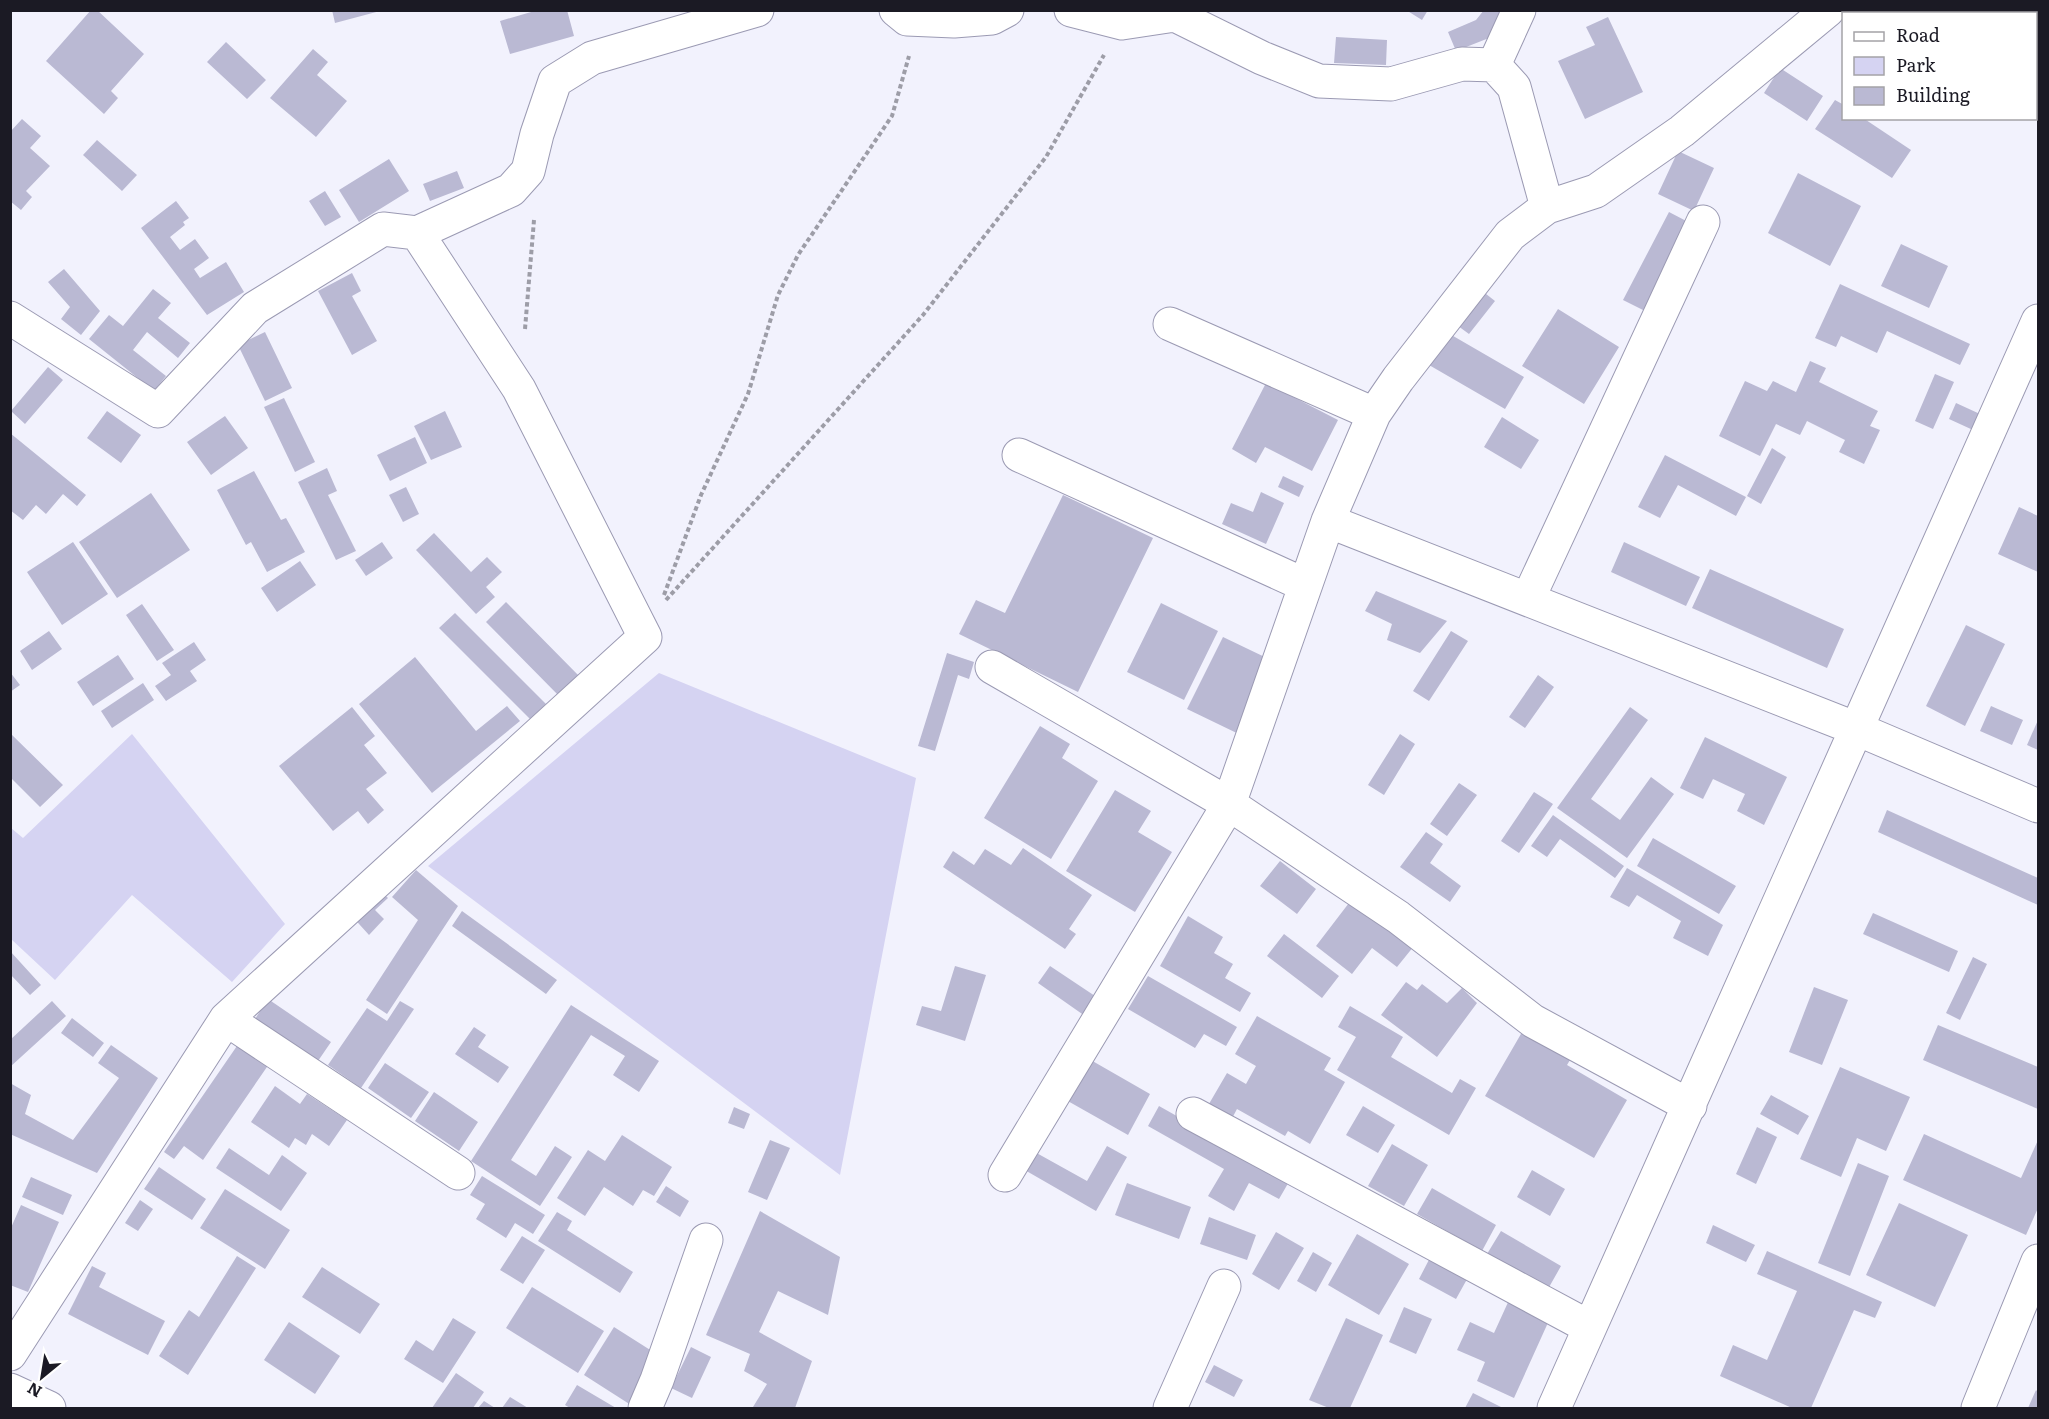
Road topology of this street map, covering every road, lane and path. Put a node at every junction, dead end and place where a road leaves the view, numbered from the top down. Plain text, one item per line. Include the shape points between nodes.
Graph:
1 (757, 10) edge
2 (1007, 10) edge
3 (1071, 10) edge
4 (1519, 10) edge
5 (1828, 10) edge
6 (901, 15) edge
7 (1122, 23) junction
8 (667, 24) edge
9 (1494, 65) junction
10 (511, 190) junction
11 (1547, 207) junction
12 (1703, 222) dead end
13 (417, 233) junction
14 (10, 318) edge
15 (2038, 321) edge
16 (1170, 324) dead end
17 (524, 331) dead end
18 (1374, 414) junction
19 (1019, 455) dead end
20 (1328, 521) junction
21 (1305, 585) junction
22 (1528, 599) junction
23 (992, 667) dead end
24 (1857, 729) junction
25 (1229, 804) junction
26 (2038, 806) edge
27 (226, 1018) junction
28 (1690, 1106) junction
29 (1193, 1114) dead end
30 (458, 1173) dead end
31 (1005, 1175) dead end
32 (706, 1240) dead end
33 (2038, 1261) edge
34 (1224, 1286) dead end
35 (1589, 1327) junction
36 (10, 1353) edge
37 (10, 1390) edge
38 (49, 1408) edge
39 (645, 1408) edge
40 (1170, 1408) edge
41 (1554, 1408) edge
42 (1978, 1408) edge

1 - 8 street
2 - 6 street via 992,18 954,21
3 - 7 street
4 - 9 street
5 - 11 street via 1682,131 1596,191
6 - 7 path via 909,53 892,116 798,255 777,296 748,394 702,495 660,607 923,315 1046,157
7 - 9 street via 1174,15 1319,81 1391,84 1462,64
8 - 10 street via 592,58 555,81 528,171
9 - 11 street via 1514,87
10 - 13 street
10 - 17 path via 534,216
11 - 18 street via 1510,235
12 - 22 street
13 - 14 street via 383,229 255,308 158,411
13 - 27 street via 519,389 645,637
15 - 24 street
16 - 18 street
18 - 20 street
19 - 21 street
20 - 21 street
20 - 22 street
21 - 25 street
22 - 24 street
23 - 25 street
24 - 26 street
24 - 28 street
25 - 28 street via 1398,917 1533,1022
25 - 31 street
27 - 30 street
27 - 36 street
28 - 35 street
29 - 35 street
32 - 39 street
33 - 42 street
34 - 40 street
35 - 41 street
37 - 38 street

